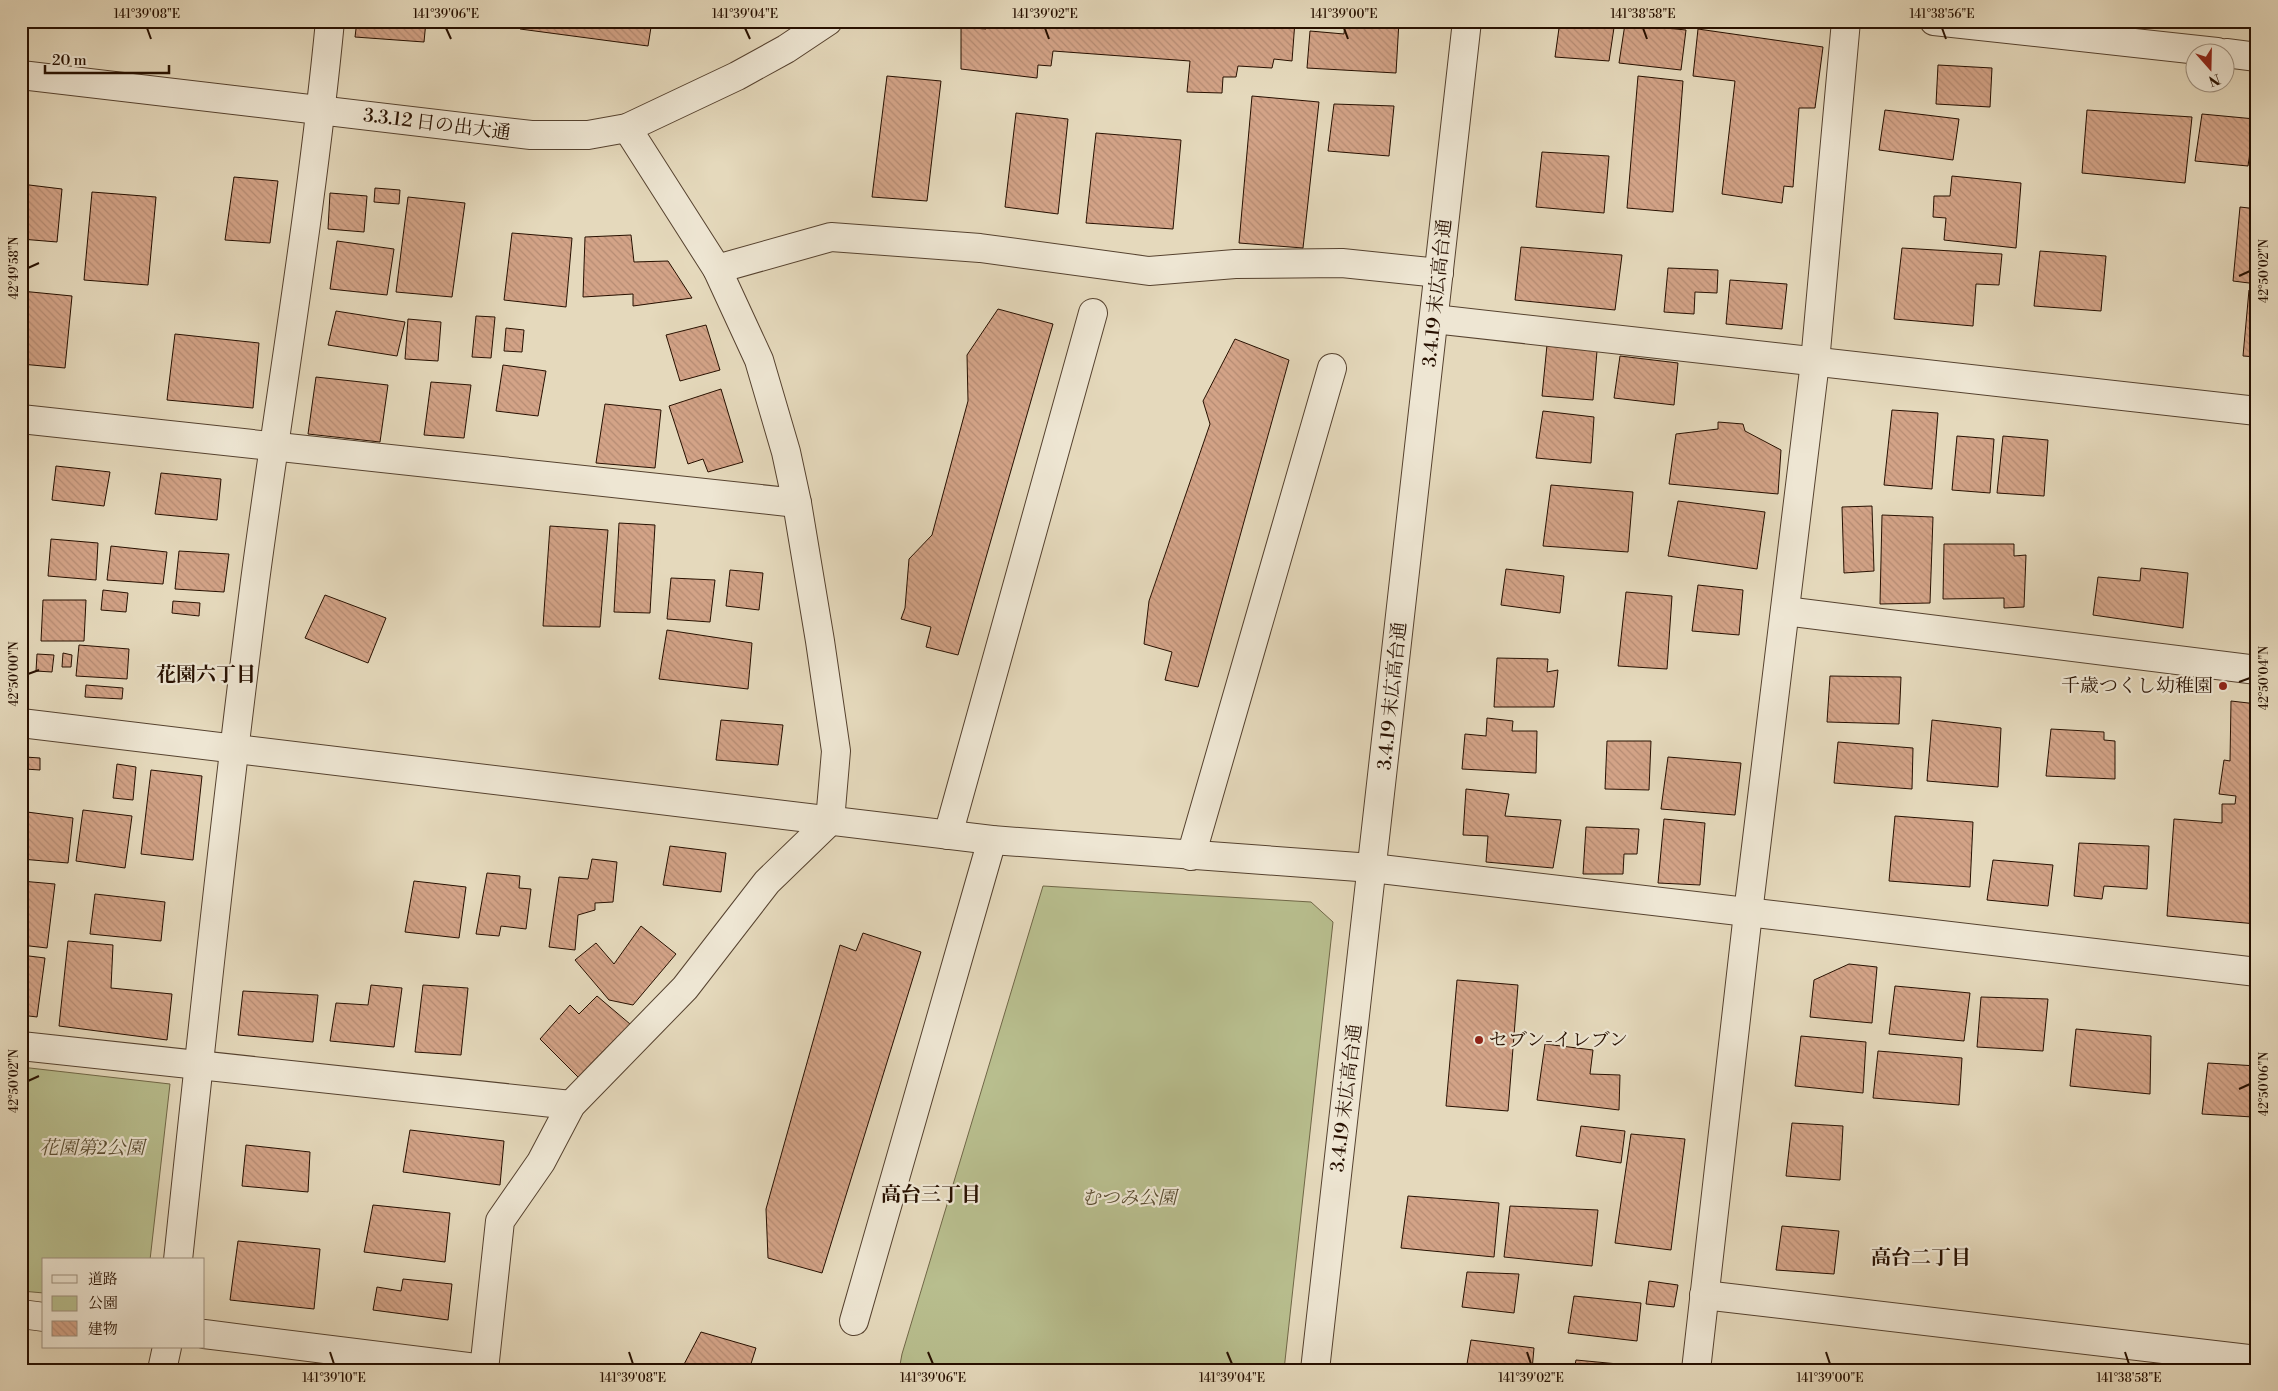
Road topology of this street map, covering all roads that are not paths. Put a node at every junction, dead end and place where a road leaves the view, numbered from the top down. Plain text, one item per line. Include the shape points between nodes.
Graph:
1 (330, 21) edge
2 (828, 21) edge
3 (1467, 21) edge
4 (1846, 21) edge
5 (1934, 21) edge
6 (2186, 49) edge
7 (2236, 55) edge
8 (2257, 57) edge
9 (21, 75) edge
10 (321, 110) junction
11 (627, 128) junction
12 (717, 269) junction
13 (1439, 273) junction
14 (1093, 313) dead end
15 (1434, 319) junction
16 (1816, 362) junction
17 (1332, 368) dead end
18 (2257, 411) edge
19 (21, 419) edge
20 (273, 446) junction
21 (797, 503) junction
22 (1785, 611) junction
23 (2257, 670) edge
24 (21, 723) edge
25 (233, 749) junction
26 (830, 821) junction
27 (948, 835) junction
28 (992, 840) junction
29 (1191, 856) junction
30 (1372, 868) junction
31 (1748, 912) junction
32 (2257, 972) edge
33 (21, 1046) edge
34 (199, 1067) junction
35 (571, 1105) junction
36 (178, 1258) edge
37 (1704, 1295) junction
38 (21, 1314) edge
39 (42, 1317) edge
40 (854, 1321) dead end
41 (205, 1334) edge
42 (166, 1348) edge
43 (2257, 1360) edge
44 (484, 1369) edge
45 (162, 1370) edge
46 (1315, 1370) edge
47 (1696, 1370) edge

1 - 10 street
2 - 11 street, 3.3.12 日の出大通 via 746,72
3 - 13 street, 3.4.19 末広高台通
4 - 16 street
5 - 6 street
7 - 8 street
9 - 10 street, 3.3.12 日の出大通
10 - 11 street, 3.3.12 日の出大通 via 532,135 588,135
10 - 20 street
11 - 12 street
12 - 13 street via 831,237 980,248 1149,271 1236,264 1342,263
12 - 21 street via 759,360
13 - 15 street, 3.4.19 末広高台通
14 - 27 street
15 - 16 street
15 - 30 street, 3.4.19 末広高台通
16 - 18 street
16 - 22 street
17 - 29 street
19 - 20 street
20 - 21 street
20 - 25 street
21 - 26 street via 836,751
22 - 23 street
22 - 31 street
24 - 25 street
25 - 26 street
25 - 34 street
26 - 27 street
26 - 35 street via 767,882 685,988
27 - 28 street
28 - 29 street
28 - 40 street
29 - 30 street
30 - 31 street
30 - 46 street, 3.4.19 末広高台通
31 - 32 street
31 - 37 street
33 - 34 street
34 - 35 street
34 - 36 street
35 - 44 street via 541,1162 500,1221
37 - 43 street
37 - 47 street
38 - 39 street
41 - 44 street
42 - 45 street

